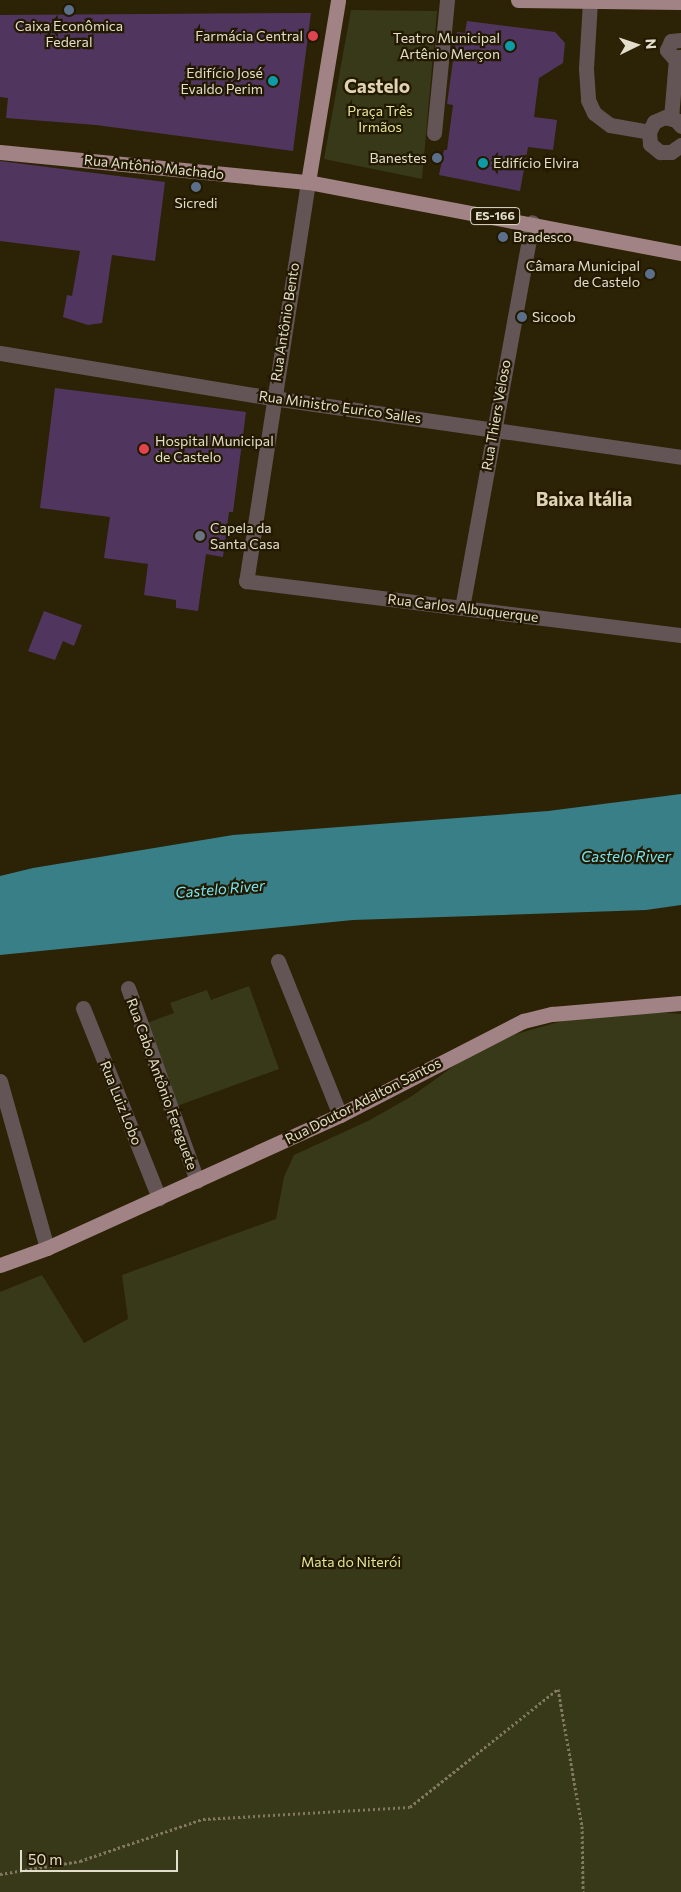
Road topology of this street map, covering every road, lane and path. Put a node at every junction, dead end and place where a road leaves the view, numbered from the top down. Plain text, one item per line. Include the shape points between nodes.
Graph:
1 (338, 0) edge
2 (447, 0) edge
3 (518, 0) edge
4 (590, 1) junction
5 (681, 2) edge
6 (681, 40) edge
7 (678, 58) edge
8 (676, 122) edge
9 (649, 132) junction
10 (434, 133) dead end
11 (681, 145) edge
12 (0, 152) edge
13 (308, 182) junction
14 (532, 222) junction
15 (681, 253) edge
16 (0, 353) edge
17 (273, 398) junction
18 (493, 430) junction
19 (681, 457) edge
20 (246, 581) joint
21 (462, 608) junction
22 (681, 635) edge
23 (278, 962) dead end
24 (128, 988) dead end
25 (681, 1003) edge
26 (83, 1008) dead end
27 (0, 1081) edge
28 (340, 1115) junction
29 (197, 1180) junction
30 (159, 1198) junction
31 (47, 1248) junction
32 (0, 1265) edge
33 (0, 1874) edge
34 (583, 1892) edge

1 - 13 main road
2 - 10 street
3 - 4 main road
4 - 5 main road
4 - 9 street via 586,69 588,100 594,113 610,125
6 - 7 street via 674,39 667,46 668,53
7 - 8 street
8 - 9 street via 654,122
9 - 11 street via 650,144 660,152 671,152
12 - 13 main road, Rua Antônio Machado / ES-166
13 - 14 main road, ES-166
13 - 17 street, Rua Antônio Bento
14 - 15 main road, ES-166
14 - 18 street, Rua Thiers Veloso
16 - 17 street, Rua Ministro Eurico Salles
17 - 18 street, Rua Ministro Eurico Salles
17 - 20 street, Rua Antônio Bento
18 - 19 street, Rua Ministro Eurico Salles
18 - 21 street, Rua Thiers Veloso
20 - 21 street, Rua Carlos Albuquerque
21 - 22 street, Rua Carlos Albuquerque
23 - 28 street
24 - 29 street, Rua Cabo Antônio Fereguete
25 - 28 main road, Rua Doutor Adalton Santos via 552,1014 523,1021
26 - 30 street, Rua Luiz Lobo
27 - 31 street
28 - 29 main road, Rua Doutor Adalton Santos
29 - 30 main road, Rua Doutor Adalton Santos
30 - 31 main road, Rua Doutor Adalton Santos
31 - 32 main road, Rua Doutor Adalton Santos
33 - 34 path via 80,1861 203,1819 410,1807 558,1689 582,1826

